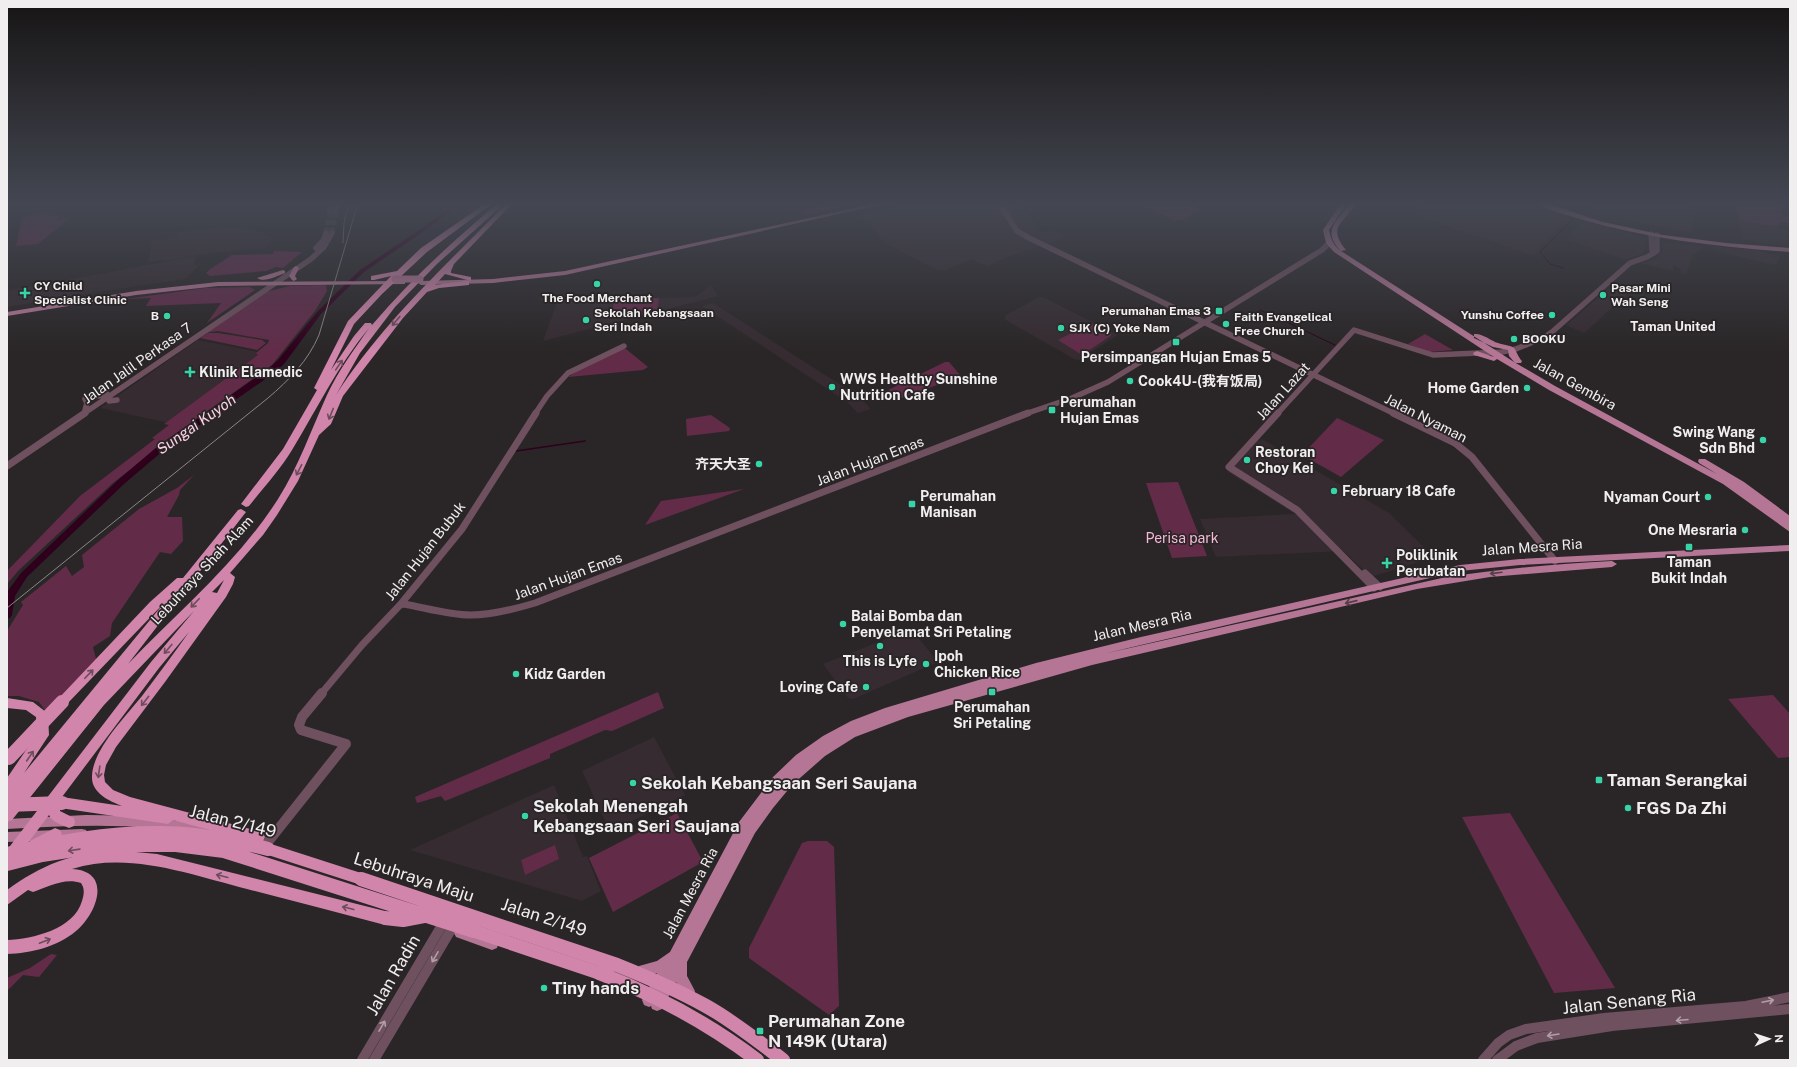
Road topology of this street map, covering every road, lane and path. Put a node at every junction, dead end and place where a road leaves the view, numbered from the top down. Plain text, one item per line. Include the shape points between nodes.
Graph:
1 (311, 253) edge
2 (317, 253) edge
3 (422, 253) edge
4 (437, 253) edge
5 (445, 253) edge
6 (461, 253) edge
7 (641, 253) edge
8 (654, 253) edge
9 (1060, 253) edge
10 (1317, 253) edge
11 (1339, 253) edge
12 (1350, 253) edge
13 (1654, 253) edge
14 (458, 256) junction
15 (296, 268) junction
16 (564, 271) junction
17 (1368, 273) junction
18 (260, 278) junction
19 (393, 279) junction
20 (367, 280) junction
21 (274, 281) junction
22 (297, 281) junction
23 (433, 281) junction
24 (467, 281) junction
25 (1370, 282) dead end
26 (254, 284) junction
27 (257, 292) junction
28 (378, 292) junction
29 (422, 292) junction
30 (106, 295) junction
31 (7, 310) edge
32 (7, 314) edge
33 (1203, 322) junction
34 (1477, 336) junction
35 (1469, 337) junction
36 (624, 346) dead end
37 (1514, 348) junction
38 (1496, 351) junction
39 (1475, 352) junction
40 (1518, 361) junction
41 (1530, 375) junction
42 (1313, 376) junction
43 (109, 395) junction
44 (318, 396) junction
45 (117, 400) dead end
46 (108, 404) dead end
47 (87, 410) junction
48 (315, 435) junction
49 (7, 462) edge
50 (7, 466) edge
51 (1790, 527) edge
52 (259, 533) junction
53 (1789, 550) edge
54 (203, 560) junction
55 (1555, 561) junction
56 (1460, 568) junction
57 (1432, 574) junction
58 (230, 577) junction
59 (1456, 578) junction
60 (1376, 591) junction
61 (400, 605) junction
62 (7, 703) edge
63 (8, 759) edge
64 (7, 788) edge
65 (57, 794) junction
66 (7, 804) edge
67 (7, 816) edge
68 (69, 822) junction
69 (31, 823) junction
70 (7, 824) edge
71 (214, 825) junction
72 (54, 834) junction
73 (22, 836) junction
74 (7, 837) edge
75 (266, 848) junction
76 (7, 854) edge
77 (7, 860) edge
78 (7, 866) edge
79 (7, 898) edge
80 (7, 904) edge
81 (459, 908) junction
82 (424, 916) junction
83 (446, 928) junction
84 (7, 947) edge
85 (680, 956) junction
86 (644, 971) junction
87 (665, 980) junction
88 (688, 991) junction
89 (1790, 997) edge
90 (653, 1002) junction
91 (1790, 1009) edge
92 (362, 1060) edge
93 (374, 1060) edge
94 (748, 1060) edge
95 (757, 1060) edge
96 (783, 1060) edge
97 (790, 1060) edge
98 (1483, 1060) edge
99 (1497, 1060) edge

1 - 21 street
2 - 15 street
3 - 19 highway
44 -> 4 highway, Lebuhraya Shah Alam via 357,338 381,309 413,274
5 - 48 highway, Lebuhraya Shah Alam via 424,271 374,326 340,378
6 - 14 highway
7 - 16 main road
8 - 16 main road
9 - 33 street, Jalan Nyaman
10 - 33 street, Jalan Hujan Emas
11 - 17 main road, Jalan Gembira
12 - 34 main road, Jalan Gembira
13 - 37 street via 1630,263 1545,337
14 - 23 highway
14 - 24 highway via 447,271 448,274
15 - 21 street
15 - 22 main road via 292,276
16 - 24 main road via 521,278
17 - 25 main road
17 - 35 main road, Jalan Gembira
18 - 21 main road
18 - 21 main road via 275,276
18 - 30 main road via 198,281
19 - 20 highway
19 - 20 main road
19 - 23 main road
19 - 28 highway
20 - 22 main road
20 - 28 highway via 379,287
21 - 22 main road
21 - 22 main road
21 - 26 main road
21 - 27 street, Jalan Jalil Perkasa 7
21 - 43 street, Jalan Jalil Perkasa 7
23 - 24 main road
23 - 29 highway
24 - 29 highway via 438,286
26 - 27 main road via 259,288
26 - 30 main road via 197,286
27 - 43 street, Jalan Jalil Perkasa 7
28 - 44 highway via 351,323 318,386
29 -> 48 highway via 358,369 339,396 327,424
30 - 31 main road
30 - 32 main road
33 - 42 street, Jalan Nyaman
33 - 61 street, Jalan Hujan Emas via 1094,389 544,600 509,610 472,615
34 - 37 main road via 1496,345
34 - 38 main road, Jalan Gembira
35 - 38 main road, Jalan Gembira
35 - 39 main road via 1474,344
36 - 61 street, Jalan Hujan Bubuk via 568,373 547,396 462,528
37 - 38 street
37 - 40 main road via 1513,356
38 - 39 street
38 - 40 main road, Jalan Gembira
38 - 41 main road, Jalan Gembira
39 - 41 main road
39 - 42 street, Jalan Lazat via 1433,355 1354,330
40 - 51 main road, Jalan Gembira via 1614,417 1723,472 1762,498
41 - 51 main road, Jalan Gembira via 1726,482
42 - 55 street, Jalan Nyaman via 1435,433 1465,450
42 - 60 street, Jalan Lazat via 1229,467 1294,508
43 - 45 street via 109,401
43 - 47 street, Jalan Jalil Perkasa 7
43 - 47 street via 85,399
44 - 54 highway, Lebuhraya Shah Alam via 286,451
46 - 47 street
47 - 49 street, Jalan Jalil Perkasa 7
47 - 50 street, Jalan Jalil Perkasa 7
48 -> 52 highway, Lebuhraya Shah Alam via 291,485
52 - 58 highway via 260,538 256,546
52 -> 67 highway, Lebuhraya Shah Alam via 108,692
53 - 55 main road, Jalan Mesra Ria
53 -> 59 main road, Jalan Mesra Ria via 1524,569
63 -> 54 highway, bridge via 154,605
54 - 66 highway, Lebuhraya Shah Alam
55 - 56 main road, Jalan Mesra Ria
56 - 57 main road, Jalan Mesra Ria
56 - 59 main road via 1455,573
57 - 59 main road
57 - 60 main road, Jalan Mesra Ria
58 -> 65 highway via 155,665
58 -> 71 highway via 222,594 101,761 98,776 101,787 111,796
59 - 60 main road, Jalan Mesra Ria via 1393,592
60 - 85 main road, Jalan Mesra Ria via 1041,673 888,718 860,729 806,762 764,809
61 - 75 street, Jalan Hujan Bubuk via 362,645 302,717 299,725 301,730 346,744
64 -> 62 highway via 43,735 42,715 29,705
65 - 68 highway via 54,804 55,815
65 - 69 highway
66 - 71 highway, bridge via 62,804
68 - 69 main road, Jalan 2/149
68 - 75 main road, Jalan 2/149 via 127,821 198,827
69 - 70 main road, Jalan 2/149
69 - 73 highway
71 - 75 highway via 258,837
72 - 73 main road, Jalan 2/149
72 - 78 highway
72 - 83 main road, Jalan 2/149 via 124,834 207,846 261,861 324,886
73 - 74 main road, Jalan 2/149
73 - 77 highway
75 - 76 highway, Lebuhraya Maju, bridge via 231,840 145,832 73,839
75 - 81 main road, Jalan 2/149
75 - 96 highway, Lebuhraya Maju, bridge via 617,965 657,981 696,1000
82 -> 78 highway, bridge via 224,850 176,845 106,845 49,854
82 -> 79 highway, bridge via 403,920 385,918 157,860 126,856 86,859 58,867 28,882
84 -> 80 highway via 36,944 68,929 86,909 91,889 80,876 57,876 26,890
81 - 83 street, Jalan Radin
81 - 86 main road, Jalan 2/149
82 - 95 highway, bridge via 540,952 636,987 710,1026
83 - 90 main road, Jalan 2/149 via 617,985
92 -> 83 street, Jalan Radin
83 -> 93 street, Jalan Radin
85 - 86 main road
85 - 87 main road, Jalan Mesra Ria
85 - 88 main road via 680,977
86 - 87 main road, Jalan 2/149
87 - 88 main road, Jalan 2/149
87 - 90 main road, Jalan Mesra Ria
88 - 97 main road, Jalan 2/149 via 743,1025
98 -> 89 street, Jalan Senang Ria via 1498,1042 1526,1029 1604,1018 1746,1006
90 - 94 main road, Jalan 2/149 via 680,1013 703,1027
91 -> 99 street, Jalan Senang Ria via 1612,1026 1536,1038 1516,1046

